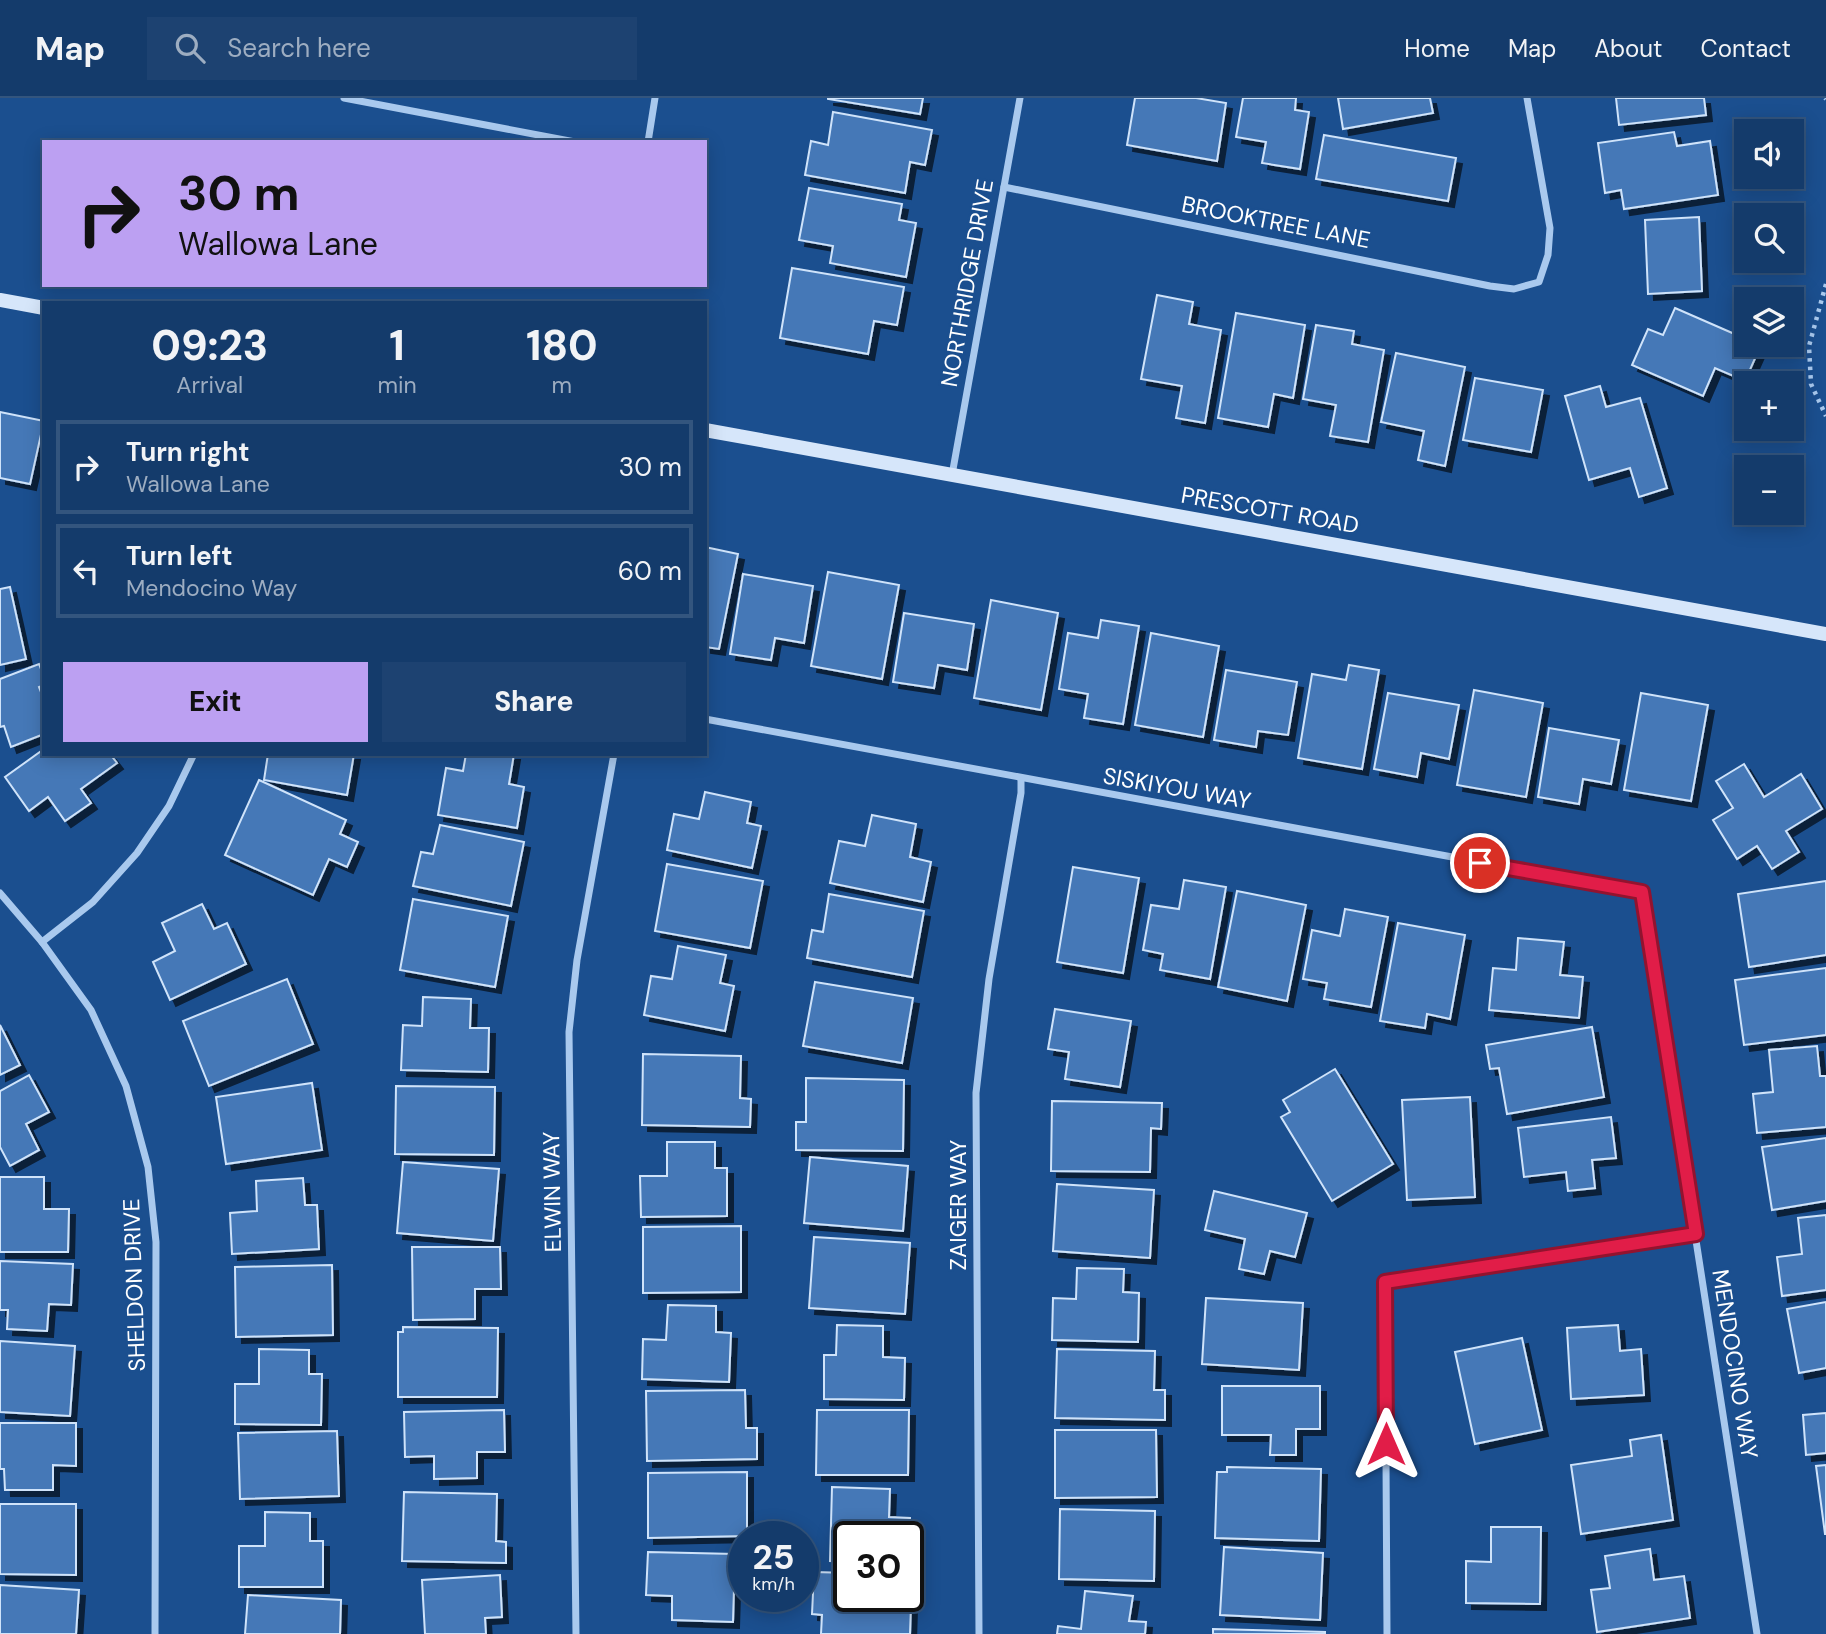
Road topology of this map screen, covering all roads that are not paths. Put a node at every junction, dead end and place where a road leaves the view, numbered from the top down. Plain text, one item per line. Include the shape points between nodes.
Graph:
1 (344, 98) edge
2 (655, 98) edge
3 (1020, 98) edge
4 (1527, 98) edge
5 (564, 140) edge
6 (648, 140) edge
7 (1004, 187) junction
8 (0, 300) edge
9 (42, 308) edge
10 (707, 430) edge
11 (952, 476) junction
12 (1826, 634) edge
13 (707, 719) edge
14 (193, 756) edge
15 (614, 756) edge
16 (1021, 779) junction
17 (0, 892) edge
18 (1642, 892) joint
19 (42, 942) junction
20 (1696, 1234) junction
21 (155, 1634) edge
22 (576, 1634) edge
23 (979, 1634) edge
24 (1387, 1634) edge
25 (1758, 1634) edge

1 - 5 street
2 - 6 street
3 - 7 street, NORTHRIDGE DRIVE
4 - 7 street, BROOKTREE LANE via 1550,228 1539,282 1514,289
7 - 11 street, NORTHRIDGE DRIVE
8 - 9 main road
10 - 11 main road, PRESCOTT ROAD
11 - 12 main road, PRESCOTT ROAD
13 - 16 street, SISKIYOU WAY
14 - 19 street via 169,806 137,853 93,902
15 - 22 street, ELWIN WAY via 569,1032
16 - 18 street, SISKIYOU WAY
16 - 23 street, ZAIGER WAY via 976,1093
17 - 19 street, SHELDON DRIVE
18 - 20 street, MENDOCINO WAY
19 - 21 street, SHELDON DRIVE via 91,1010 126,1086 148,1167 156,1242
20 - 24 street via 1385,1282
20 - 25 street, MENDOCINO WAY

